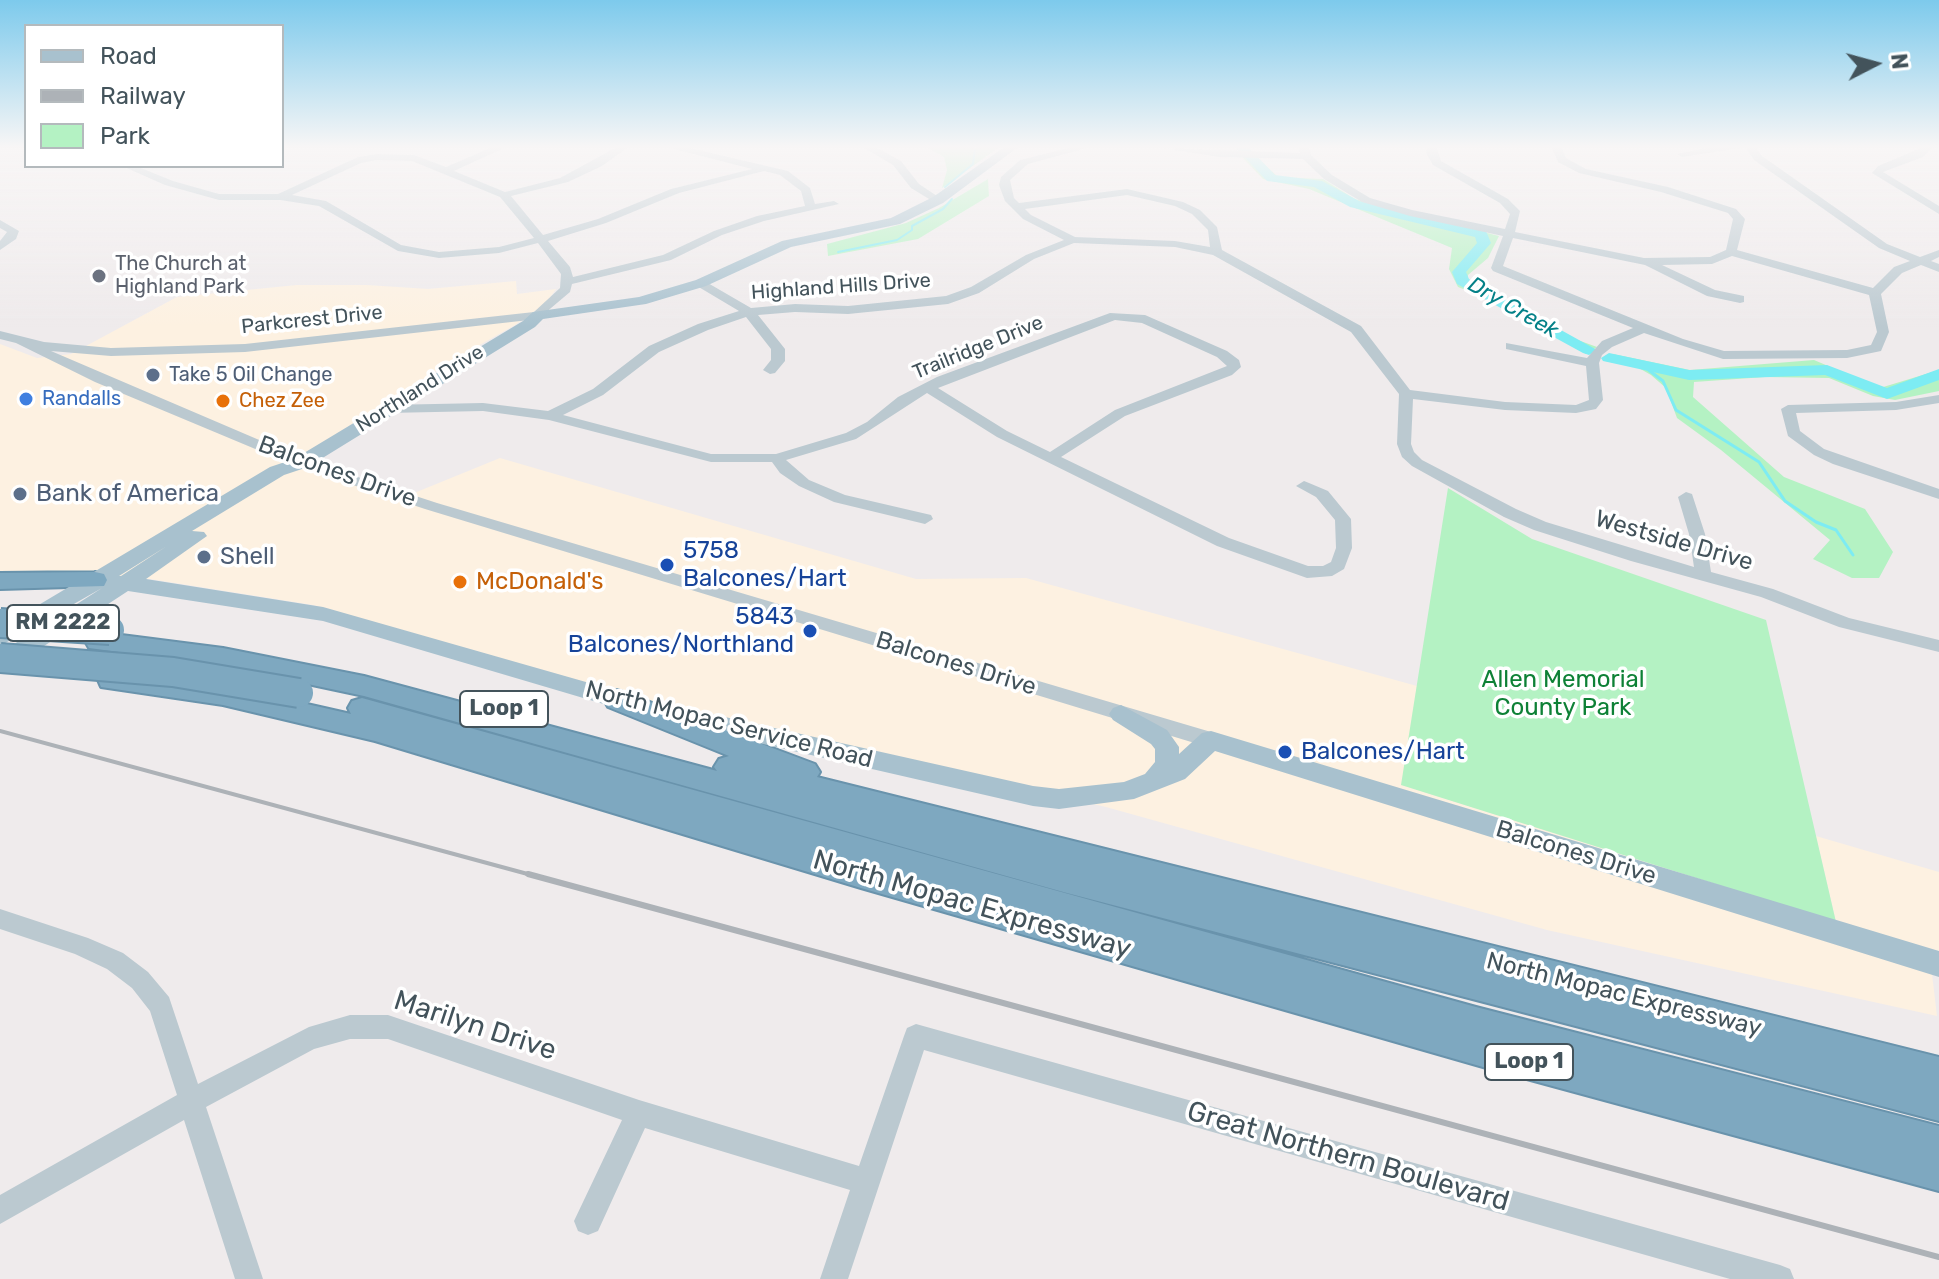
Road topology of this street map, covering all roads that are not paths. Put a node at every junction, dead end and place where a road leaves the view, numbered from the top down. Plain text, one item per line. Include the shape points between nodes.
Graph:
1 (331, 208) edge
2 (515, 208) edge
3 (634, 208) edge
4 (811, 208) edge
5 (922, 208) edge
6 (1017, 208) edge
7 (1187, 208) edge
8 (1392, 208) edge
9 (1513, 208) edge
10 (1722, 208) edge
11 (1832, 208) edge
12 (0, 223) edge
13 (1507, 235) junction
14 (542, 239) junction
15 (1073, 240) junction
16 (0, 247) edge
17 (1216, 252) junction
18 (1731, 252) junction
19 (1939, 253) edge
20 (1916, 260) junction
21 (1644, 262) junction
22 (1939, 268) edge
23 (567, 282) junction
24 (701, 283) junction
25 (1875, 293) junction
26 (1740, 299) dead end
27 (604, 308) junction
28 (749, 312) junction
29 (538, 315) junction
30 (1642, 329) junction
31 (0, 335) edge
32 (22, 342) junction
33 (1511, 346) dead end
34 (89, 351) junction
35 (130, 353) junction
36 (467, 359) junction
37 (1592, 363) junction
38 (770, 370) dead end
39 (91, 375) junction
40 (110, 383) junction
41 (927, 387) junction
42 (1406, 394) junction
43 (1939, 399) edge
44 (387, 409) junction
45 (550, 416) junction
46 (776, 458) junction
47 (1050, 458) junction
48 (301, 463) junction
49 (1304, 486) dead end
50 (1939, 494) edge
51 (1686, 497) dead end
52 (925, 519) dead end
53 (158, 552) junction
54 (1703, 574) junction
55 (45, 579) junction
56 (95, 580) junction
57 (0, 581) edge
58 (127, 583) junction
59 (169, 588) junction
60 (0, 623) edge
61 (0, 636) edge
62 (104, 636) junction
63 (1939, 646) edge
64 (0, 658) edge
65 (0, 664) edge
66 (0, 671) edge
67 (292, 700) junction
68 (618, 700) junction
69 (1121, 714) junction
70 (1211, 740) junction
71 (1152, 782) junction
72 (894, 807) junction
73 (932, 840) junction
74 (885, 857) junction
75 (1219, 892) junction
76 (1, 922) edge
77 (1122, 947) junction
78 (1939, 964) edge
79 (1939, 1075) edge
80 (190, 1102) junction
81 (1939, 1102) edge
82 (639, 1113) junction
83 (1939, 1145) edge
84 (1939, 1172) edge
85 (867, 1182) junction
86 (0, 1210) edge
87 (588, 1221) dead end
88 (1723, 1271) edge
89 (249, 1279) edge
90 (834, 1279) edge
91 (1780, 1279) edge

1 - 14 street via 375,237 418,253 463,255
2 - 14 street
3 - 14 street
4 - 23 street via 744,223 645,265
5 - 24 main road, RM 2222 via 895,221 787,244
6 - 15 street
7 - 17 street via 1213,229
8 - 13 street
9 - 13 street
10 - 18 street via 1739,219
11 - 20 street via 1883,246
12 - 16 street via 13,231
13 - 21 street
13 - 30 street via 1497,268
14 - 23 street via 564,267
15 - 17 street, Highland Hills Drive via 1159,242
15 - 28 street, Highland Hills Drive via 948,300
17 - 42 street, Highland Hills Drive via 1356,329
18 - 21 street via 1712,260
18 - 25 street
19 - 20 street
20 - 22 street
20 - 25 street
21 - 26 street via 1711,293
23 - 29 street
24 - 27 main road, RM 2222
24 - 28 street
25 - 30 street via 1882,340 1862,352 1723,355
27 - 29 main road, RM 2222
27 - 36 main road, RM 2222 via 544,326
28 - 38 street via 778,349 778,361
28 - 45 street, Highland Hills Drive via 665,342 598,392
29 - 35 street, Parkcrest Drive via 245,348
29 - 36 main road, Northland Drive / RM 2222
30 - 37 street via 1607,344
31 - 32 street
32 - 34 street
32 - 39 street, Balcones Drive
33 - 37 street
34 - 35 street, Parkcrest Drive
34 - 39 street
35 - 40 street via 105,363 102,373
36 - 44 main road, Northland Drive / RM 2222
37 - 42 street via 1596,400 1576,409
39 - 40 street, Balcones Drive
40 - 48 street, Balcones Drive
41 - 46 street, Trailridge Drive via 851,436
41 - 47 street
41 - 47 street, Trailridge Drive via 1114,316 1145,319 1234,363 1227,372 1120,413
42 - 54 street, Westside Drive via 1404,444 1417,463 1540,526
43 - 50 street via 1896,406 1788,409 1793,433 1819,452
44 - 45 street via 455,405
44 - 48 main road, Northland Drive / RM 2222
45 - 46 street, Trailridge Drive via 684,453
46 - 52 street via 804,483 840,499
47 - 49 street via 1223,542 1307,572 1326,572 1338,565 1344,548 1343,519 1322,494
48 - 53 main road, Northland Drive / RM 2222 via 291,476
48 - 69 street, Balcones Drive
51 - 54 street
53 - 55 main road
53 - 56 main road, Northland Drive / RM 2222
53 - 58 main road, Northland Drive / RM 2222
53 - 59 main road
54 - 63 street, Westside Drive via 1845,623
55 - 56 highway
55 - 57 highway
56 - 58 main road, North Mopac Service Road
56 - 61 main road, Northland Drive / RM 2222
58 - 59 main road, North Mopac Service Road
58 - 65 main road, Northland Drive / RM 2222
59 - 68 main road, North Mopac Service Road via 371,626
60 - 62 highway, North Mopac Expressway / Loop 1, bridge
61 - 62 highway
62 - 72 highway, North Mopac Expressway / Loop 1 via 264,652 368,674
62 - 73 highway via 364,686
64 - 67 highway, bridge via 173,672
66 - 67 highway, North Mopac Expressway / Loop 1
67 - 74 highway via 423,725
67 - 77 highway, North Mopac Expressway / Loop 1 via 861,874
68 - 71 main road, North Mopac Service Road via 1033,796 1092,797
68 - 72 highway
69 - 70 street, Balcones Drive
69 - 71 main road via 1167,747 1167,764
70 - 71 main road, North Mopac Service Road via 1176,772
70 - 78 main road, Balcones Drive
72 - 75 highway, North Mopac Expressway / Loop 1
73 - 75 highway via 1173,895
73 - 81 highway
74 - 77 highway
74 - 83 highway via 1476,1024
75 - 79 highway, North Mopac Expressway / Loop 1
76 - 80 street via 80,945 140,980 160,1005
77 - 84 highway, North Mopac Expressway / Loop 1
80 - 82 street, Marilyn Drive via 309,1039 350,1027 388,1027
80 - 86 street, Marilyn Drive
80 - 89 street
82 - 85 street, Marilyn Drive
82 - 87 street
85 - 88 street, Great Northern Boulevard via 916,1036
85 - 90 street
88 - 91 street, Great Northern Boulevard

